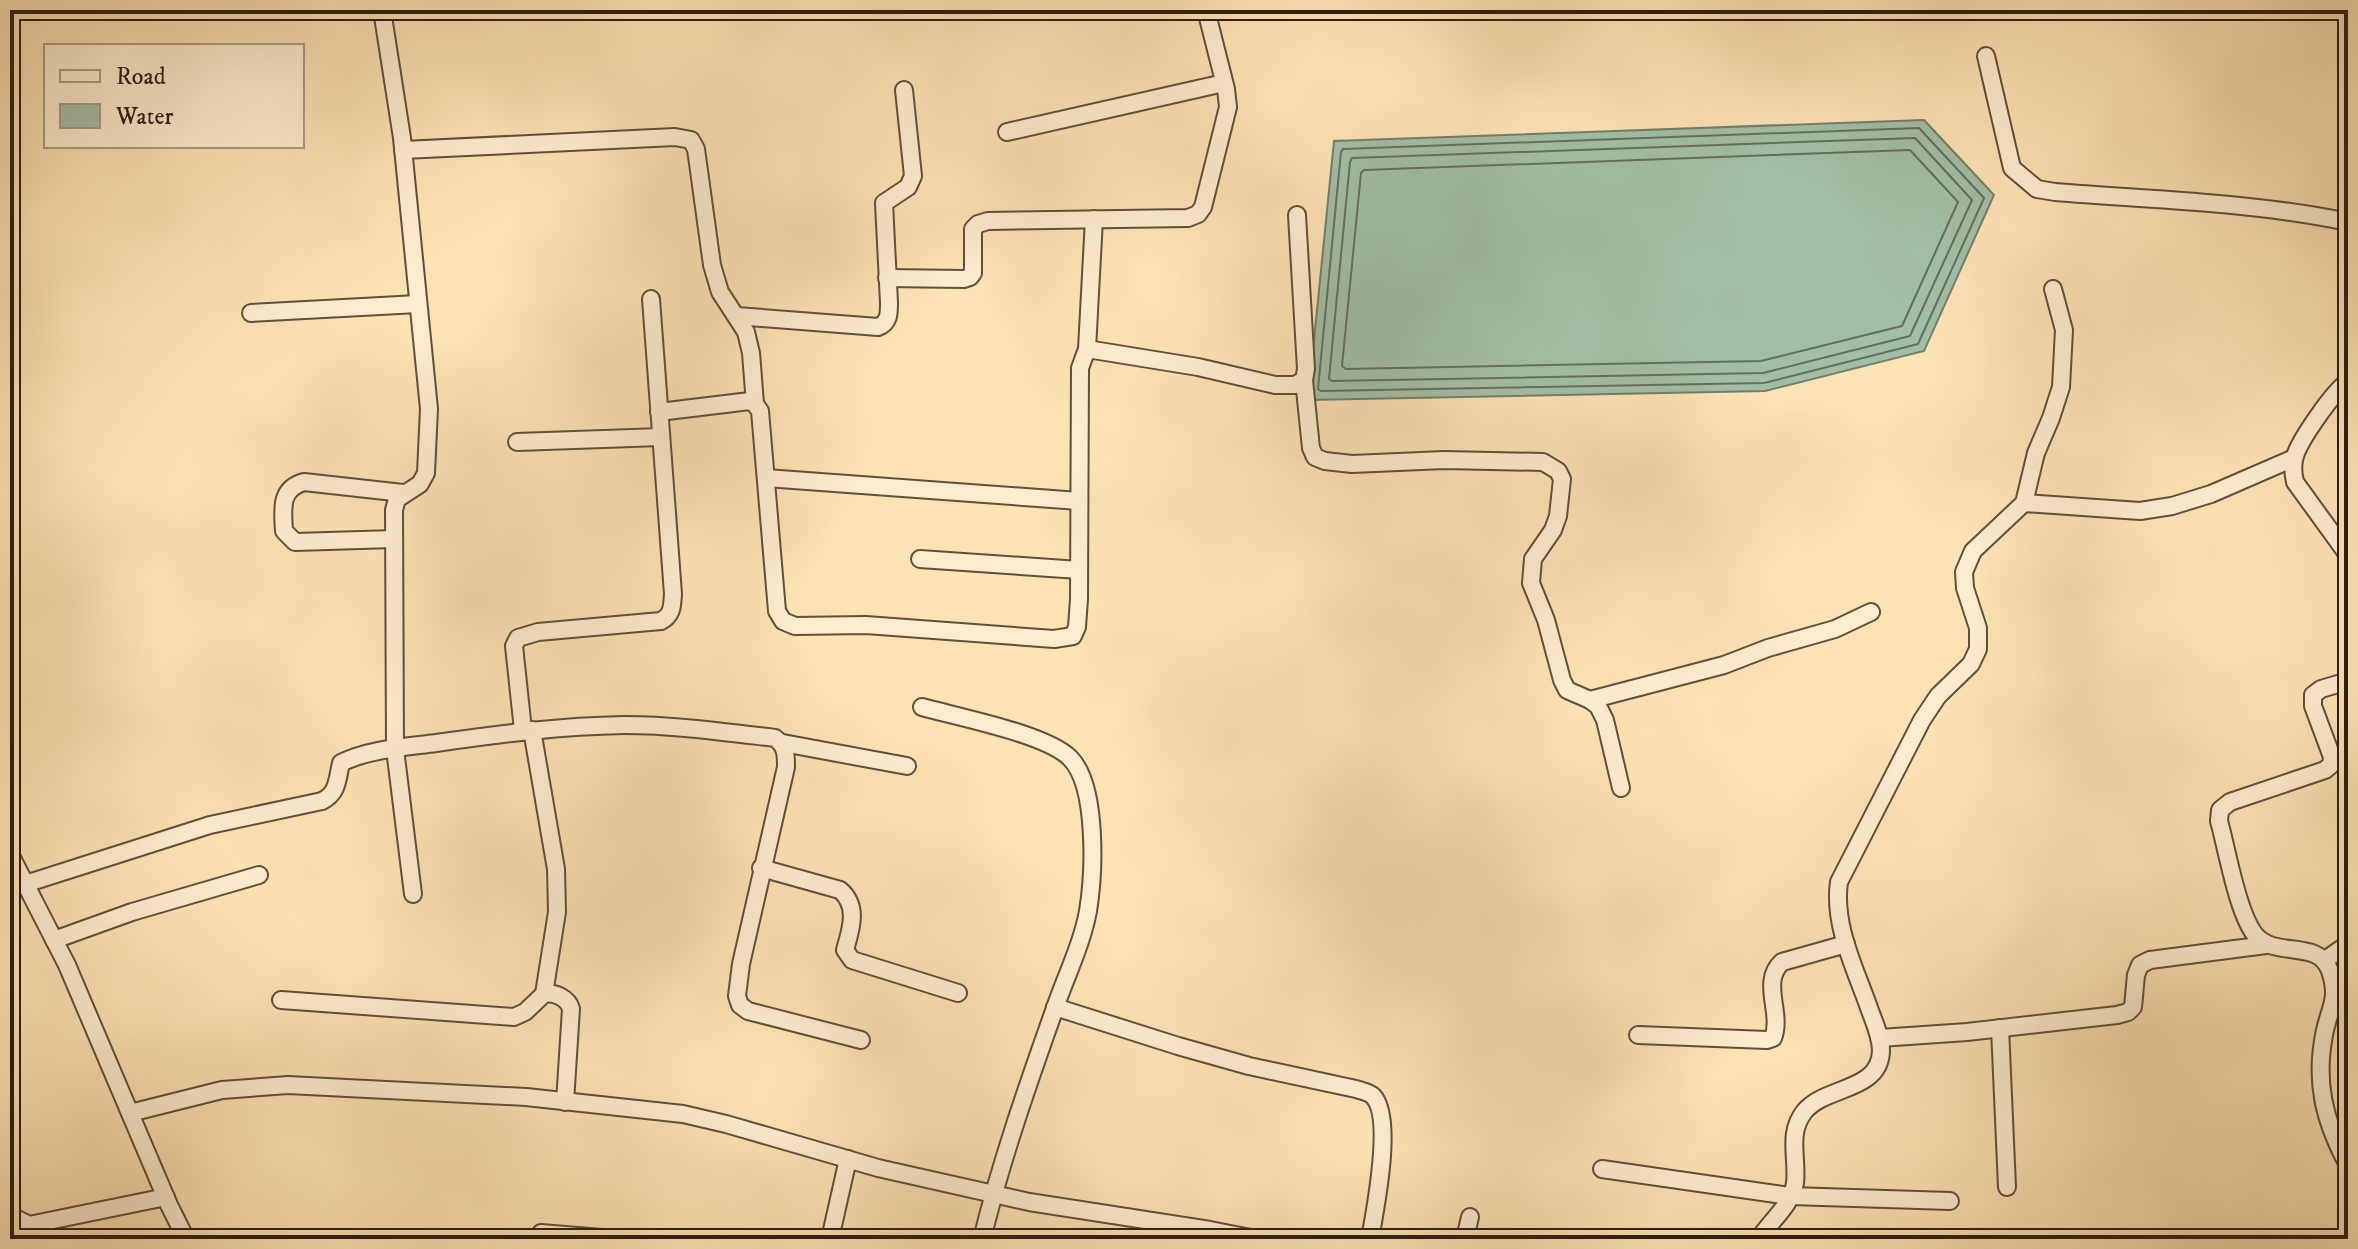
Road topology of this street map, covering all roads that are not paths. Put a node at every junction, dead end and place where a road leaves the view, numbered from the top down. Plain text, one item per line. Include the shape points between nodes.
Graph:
1 (382, 10) edge
2 (1206, 10) edge
3 (1986, 56) dead end
4 (1224, 83) junction
5 (904, 90) dead end
6 (1007, 132) dead end
7 (403, 150) junction
8 (1297, 215) dead end
9 (1094, 219) junction
10 (2348, 222) edge
11 (887, 278) junction
12 (2053, 289) dead end
13 (651, 299) dead end
14 (418, 304) junction
15 (251, 313) dead end
16 (737, 316) junction
17 (1087, 349) junction
18 (1304, 380) junction
19 (2348, 382) edge
20 (755, 404) junction
21 (659, 412) junction
22 (661, 437) junction
23 (517, 442) dead end
24 (2294, 458) junction
25 (766, 478) junction
26 (403, 493) junction
27 (1079, 501) junction
28 (2024, 503) junction
29 (394, 539) junction
30 (2348, 555) edge
31 (920, 559) dead end
32 (1079, 570) junction
33 (1871, 612) dead end
34 (2348, 681) edge
35 (1590, 700) junction
36 (922, 707) dead end
37 (528, 730) junction
38 (783, 743) junction
39 (395, 749) junction
40 (2331, 765) junction
41 (907, 766) dead end
42 (2348, 767) edge
43 (1621, 788) dead end
44 (10, 854) edge
45 (761, 868) junction
46 (259, 875) dead end
47 (25, 884) junction
48 (413, 894) dead end
49 (54, 940) junction
50 (1846, 944) junction
51 (2348, 944) edge
52 (2266, 945) junction
53 (2325, 960) junction
54 (958, 993) dead end
55 (544, 994) junction
56 (281, 1000) dead end
57 (1055, 1007) junction
58 (2000, 1028) junction
59 (1638, 1035) dead end
60 (1880, 1038) junction
61 (861, 1040) dead end
62 (565, 1102) junction
63 (130, 1113) junction
64 (848, 1159) junction
65 (2348, 1165) edge
66 (1602, 1169) dead end
67 (2007, 1187) dead end
68 (993, 1193) junction
69 (1790, 1196) junction
70 (166, 1197) junction
71 (1950, 1201) dead end
72 (10, 1209) edge
73 (1470, 1217) dead end
74 (541, 1233) dead end
75 (186, 1239) edge
76 (614, 1239) edge
77 (830, 1239) edge
78 (982, 1239) edge
79 (1256, 1239) edge
80 (1370, 1239) edge
81 (1465, 1239) edge
82 (1759, 1239) edge

1 - 7 street
2 - 4 street
3 - 10 street via 2012,168 2037,189
4 - 6 street
4 - 9 street via 1228,107 1198,214
5 - 11 street via 913,176 908,187 884,203
7 - 14 street
7 - 16 street via 691,140 712,265 720,292
8 - 18 street
9 - 11 street via 988,221 973,229 970,277
9 - 17 street
11 - 16 street via 889,318 878,327
12 - 28 street via 2064,330 2061,387
13 - 21 street
14 - 15 street
14 - 26 street via 429,409 426,473 420,484
16 - 20 street via 751,353
17 - 18 street via 1275,385
17 - 27 street via 1080,368
18 - 35 street via 1311,448 1325,461 1543,462 1558,471 1558,516 1533,559 1531,583 1567,690
19 - 24 street via 2329,401
20 - 21 street
20 - 25 street
21 - 22 street
22 - 23 street
22 - 37 street via 672,611 661,621 518,638 514,646
24 - 28 street via 2172,506 2140,511
24 - 30 street via 2295,482
25 - 27 street
25 - 32 street via 777,611 795,626 1073,636
26 - 29 street via 394,510
26 - 29 street via 304,482 293,485 283,507 284,531 295,542
27 - 32 street
28 - 50 street via 1973,551 1964,572 1978,649 1922,720 1839,882 1837,909
29 - 39 street
31 - 32 street
33 - 35 street via 1724,665
34 - 40 street via 2313,695
35 - 43 street via 1605,720
36 - 57 street via 1049,745 1077,765 1093,827 1088,912
37 - 38 street via 669,727
37 - 39 street
37 - 55 street via 556,869 557,912
38 - 41 street
38 - 45 street via 786,767
39 - 47 street via 341,763 336,790 322,801 210,825
39 - 48 street
40 - 42 street
40 - 52 street via 2220,810 2244,913
44 - 47 street
45 - 54 street via 846,895 853,917 845,950 852,960
45 - 61 street via 741,964 740,1005
46 - 49 street
47 - 49 street
49 - 63 street
50 - 59 street via 1774,969 1773,1038
50 - 60 street
51 - 53 street
52 - 53 street via 2318,954
52 - 58 street via 2150,960 2140,965 2128,1012
53 - 65 street via 2335,1002 2325,1032 2319,1087
55 - 56 street via 514,1017
55 - 62 street via 567,1000 571,1009
57 - 68 street
57 - 80 street via 1221,1058 1371,1094 1381,1117 1382,1140
58 - 60 street
58 - 67 street
60 - 69 street via 1878,1067 1867,1079 1817,1101 1798,1122
62 - 63 street via 288,1085 222,1090
62 - 64 street via 683,1114
63 - 70 street
64 - 68 street
64 - 77 street
66 - 69 street
68 - 78 street
68 - 79 street
69 - 71 street
69 - 82 street
70 - 72 street via 29,1225 13,1217
70 - 75 street
73 - 81 street
74 - 76 street

